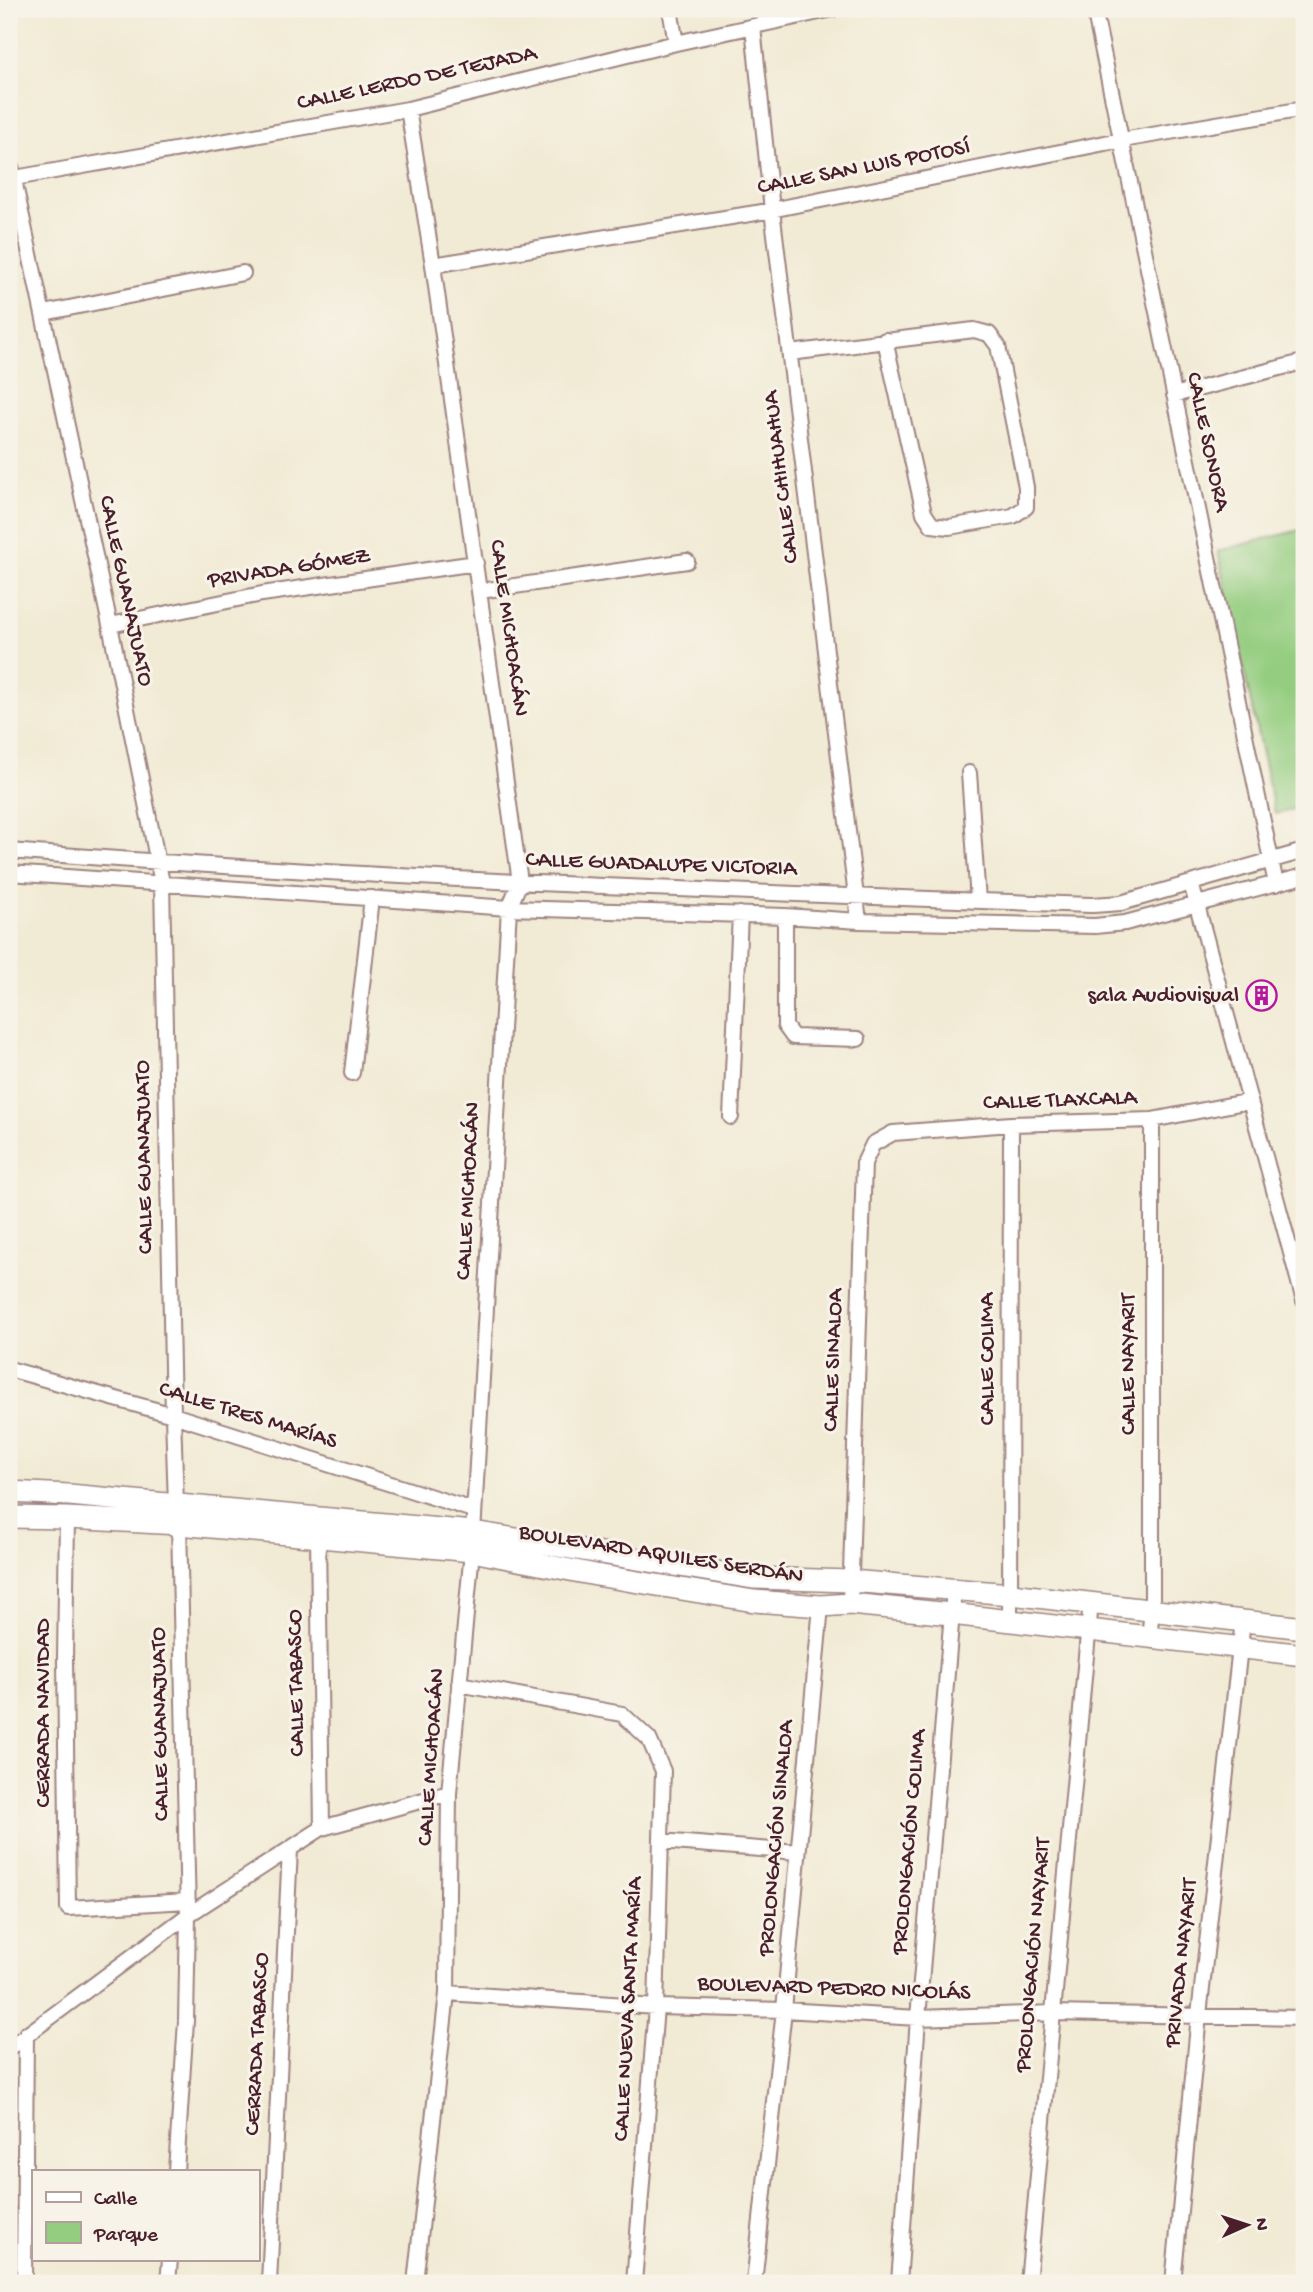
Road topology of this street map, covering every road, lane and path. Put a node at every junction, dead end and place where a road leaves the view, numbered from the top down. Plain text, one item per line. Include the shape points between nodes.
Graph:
1 (670, 9) edge
2 (833, 9) edge
3 (1094, 9) edge
4 (754, 27) junction
5 (676, 43) junction
6 (1304, 109) edge
7 (408, 110) junction
8 (1121, 140) junction
9 (9, 157) edge
10 (12, 179) edge
11 (772, 210) junction
12 (433, 265) junction
13 (243, 273) dead end
14 (44, 313) junction
15 (885, 340) junction
16 (790, 354) junction
17 (1303, 362) edge
18 (1174, 395) junction
19 (687, 561) dead end
20 (476, 563) junction
21 (480, 590) junction
22 (110, 625) junction
23 (969, 773) dead end
24 (9, 850) edge
25 (1304, 851) edge
26 (1271, 860) junction
27 (158, 862) junction
28 (9, 873) edge
29 (1304, 876) edge
30 (520, 882) junction
31 (162, 883) junction
32 (1191, 883) junction
33 (1276, 884) junction
34 (856, 897) junction
35 (372, 898) junction
36 (978, 901) junction
37 (1197, 905) junction
38 (509, 908) junction
39 (740, 914) junction
40 (785, 916) junction
41 (859, 921) junction
42 (858, 1040) dead end
43 (352, 1073) dead end
44 (1250, 1101) junction
45 (732, 1117) dead end
46 (1152, 1120) junction
47 (1011, 1124) junction
48 (873, 1143) joint
49 (1304, 1301) edge
50 (9, 1369) edge
51 (173, 1415) junction
52 (9, 1492) edge
53 (177, 1514) junction
54 (9, 1517) edge
55 (67, 1518) junction
56 (473, 1531) junction
57 (318, 1537) junction
58 (850, 1581) junction
59 (954, 1589) junction
60 (1011, 1594) junction
61 (1091, 1602) junction
62 (850, 1604) junction
63 (821, 1606) junction
64 (1152, 1609) junction
65 (951, 1614) junction
66 (1243, 1620) junction
67 (1010, 1621) junction
68 (1304, 1628) edge
69 (1087, 1630) junction
70 (1149, 1637) junction
71 (1239, 1648) junction
72 (1304, 1655) edge
73 (459, 1684) junction
74 (449, 1793) junction
75 (322, 1828) junction
76 (661, 1841) junction
77 (290, 1849) junction
78 (799, 1852) junction
79 (188, 1908) junction
80 (447, 1993) junction
81 (656, 2007) junction
82 (784, 2010) junction
83 (1052, 2013) junction
84 (1199, 2015) junction
85 (918, 2018) junction
86 (1304, 2018) edge
87 (26, 2034) junction
88 (9, 2048) edge
89 (176, 2170) edge
90 (170, 2260) edge
91 (171, 2282) edge
92 (24, 2283) edge
93 (269, 2283) edge
94 (415, 2283) edge
95 (634, 2283) edge
96 (754, 2283) edge
97 (899, 2283) edge
98 (1028, 2283) edge
99 (1173, 2283) edge

1 - 5 street
2 - 4 street, CALLE LERDO DE TEJADA
3 - 8 street, CALLE SONORA
4 - 5 street, CALLE LERDO DE TEJADA
4 - 11 street, CALLE CHIHUAHUA
5 - 7 street, CALLE LERDO DE TEJADA
6 - 8 street, CALLE SAN LUIS POTOSÍ
7 - 10 street, CALLE LERDO DE TEJADA
7 - 12 street, CALLE MICHOACÁN
8 - 11 street, CALLE SAN LUIS POTOSÍ
8 - 18 street, CALLE SONORA
9 - 10 street, CALLE GUANAJUATO
10 - 14 street, CALLE GUANAJUATO
11 - 12 street, CALLE SAN LUIS POTOSÍ
11 - 16 street, CALLE CHIHUAHUA
12 - 20 street, CALLE MICHOACÁN
13 - 14 street
14 - 22 street, CALLE GUANAJUATO
15 - 15 street via 974,330 989,334 998,346 1026,507 1013,516 948,527 932,525 924,513
15 - 16 street
16 - 34 street, CALLE CHIHUAHUA
17 - 18 street
18 - 26 street, CALLE SONORA
19 - 21 street
20 - 21 street, CALLE MICHOACÁN
20 - 22 street, PRIVADA GÓMEZ via 262,594
21 - 30 street, CALLE MICHOACÁN
22 - 27 street, CALLE GUANAJUATO
23 - 36 street
24 - 27 street, CALLE GUADALUPE VICTORIA
25 - 26 street, CALLE GUADALUPE VICTORIA
26 - 32 street, CALLE GUADALUPE VICTORIA
26 - 33 street, CALLE SONORA
27 - 30 street, CALLE GUADALUPE VICTORIA
27 - 31 street, CALLE GUANAJUATO
28 - 31 street, CALLE GUADALUPE VICTORIA
29 - 33 street, CALLE GUADALUPE VICTORIA
30 - 34 street, CALLE GUADALUPE VICTORIA
30 - 38 street, CALLE MICHOACÁN
31 - 35 street, CALLE GUADALUPE VICTORIA
31 - 51 street, CALLE GUANAJUATO
32 - 36 street, CALLE GUADALUPE VICTORIA via 1121,903
32 - 37 street
33 - 37 street, CALLE GUADALUPE VICTORIA
34 - 36 street, CALLE GUADALUPE VICTORIA
34 - 41 street, CALLE CHIHUAHUA
35 - 38 street, CALLE GUADALUPE VICTORIA
35 - 43 street
37 - 41 street, CALLE GUADALUPE VICTORIA via 1095,926
37 - 44 street
38 - 39 street, CALLE GUADALUPE VICTORIA
38 - 56 street, CALLE MICHOACÁN
39 - 40 street, CALLE GUADALUPE VICTORIA
39 - 45 street
40 - 41 street, CALLE GUADALUPE VICTORIA
40 - 42 street via 785,1026 793,1037
44 - 46 street, CALLE TLAXCALA
44 - 49 street
46 - 47 street, CALLE TLAXCALA
46 - 64 street, CALLE NAYARIT
47 - 48 street, CALLE TLAXCALA via 893,1133
47 - 60 street, CALLE COLIMA
48 - 58 street, CALLE SINALOA via 864,1163
50 - 51 street, CALLE TRES MARÍAS
51 - 53 street, CALLE GUANAJUATO
51 - 56 street, CALLE TRES MARÍAS
52 - 53 street, BOULEVARD AQUILES SERDÁN
53 - 55 street, BOULEVARD AQUILES SERDÁN
53 - 56 street, BOULEVARD AQUILES SERDÁN
53 - 57 street, BOULEVARD AQUILES SERDÁN
53 - 79 street, CALLE GUANAJUATO
54 - 55 street, BOULEVARD AQUILES SERDÁN
55 - 79 street, CERRADA NAVIDAD via 68,1908
56 - 57 street, BOULEVARD AQUILES SERDÁN
56 - 58 street, BOULEVARD AQUILES SERDÁN via 753,1578
56 - 63 street, BOULEVARD AQUILES SERDÁN via 596,1575 754,1601
56 - 73 street, CALLE MICHOACÁN
57 - 75 street, CALLE TABASCO
58 - 59 street, BOULEVARD AQUILES SERDÁN
58 - 62 street, CALLE SINALOA
59 - 60 street, BOULEVARD AQUILES SERDÁN
59 - 65 street, PROLONGACIÓN COLIMA
60 - 61 street, BOULEVARD AQUILES SERDÁN
60 - 67 street, CALLE COLIMA
61 - 64 street, BOULEVARD AQUILES SERDÁN
61 - 69 street, PROLONGACIÓN NAYARIT
62 - 63 street, BOULEVARD AQUILES SERDÁN
62 - 65 street, BOULEVARD AQUILES SERDÁN
63 - 78 street, PROLONGACIÓN SINALOA
64 - 66 street, BOULEVARD AQUILES SERDÁN
64 - 70 street, CALLE NAYARIT
65 - 67 street, BOULEVARD AQUILES SERDÁN
65 - 85 street, PROLONGACIÓN COLIMA
66 - 68 street, BOULEVARD AQUILES SERDÁN
66 - 71 street, PRIVADA NAYARIT
67 - 69 street, BOULEVARD AQUILES SERDÁN
69 - 70 street, BOULEVARD AQUILES SERDÁN
69 - 83 street, PROLONGACIÓN NAYARIT
70 - 71 street, BOULEVARD AQUILES SERDÁN
71 - 72 street, BOULEVARD AQUILES SERDÁN
71 - 84 street, PRIVADA NAYARIT
73 - 74 street, CALLE MICHOACÁN
73 - 76 street, CALLE NUEVA SANTA MARÍA via 622,1714 649,1739 663,1771
74 - 75 street
74 - 80 street, CALLE MICHOACÁN
75 - 77 street
76 - 78 street
76 - 81 street, CALLE NUEVA SANTA MARÍA
77 - 79 street
77 - 93 street, CERRADA TABASCO
78 - 82 street, PROLONGACIÓN SINALOA
79 - 87 street
79 - 89 street, CALLE GUANAJUATO
80 - 81 street, BOULEVARD PEDRO NICOLÁS
80 - 94 street, CALLE MICHOACÁN
81 - 82 street, BOULEVARD PEDRO NICOLÁS
81 - 95 street, CALLE NUEVA SANTA MARÍA
82 - 85 street, BOULEVARD PEDRO NICOLÁS
82 - 96 street, PROLONGACIÓN SINALOA
83 - 84 street, BOULEVARD PEDRO NICOLÁS
83 - 85 street, BOULEVARD PEDRO NICOLÁS
83 - 98 street, PROLONGACIÓN NAYARIT
84 - 86 street, BOULEVARD PEDRO NICOLÁS
84 - 99 street, PRIVADA NAYARIT
85 - 97 street, PROLONGACIÓN COLIMA
87 - 88 street
87 - 92 street
90 - 91 street

